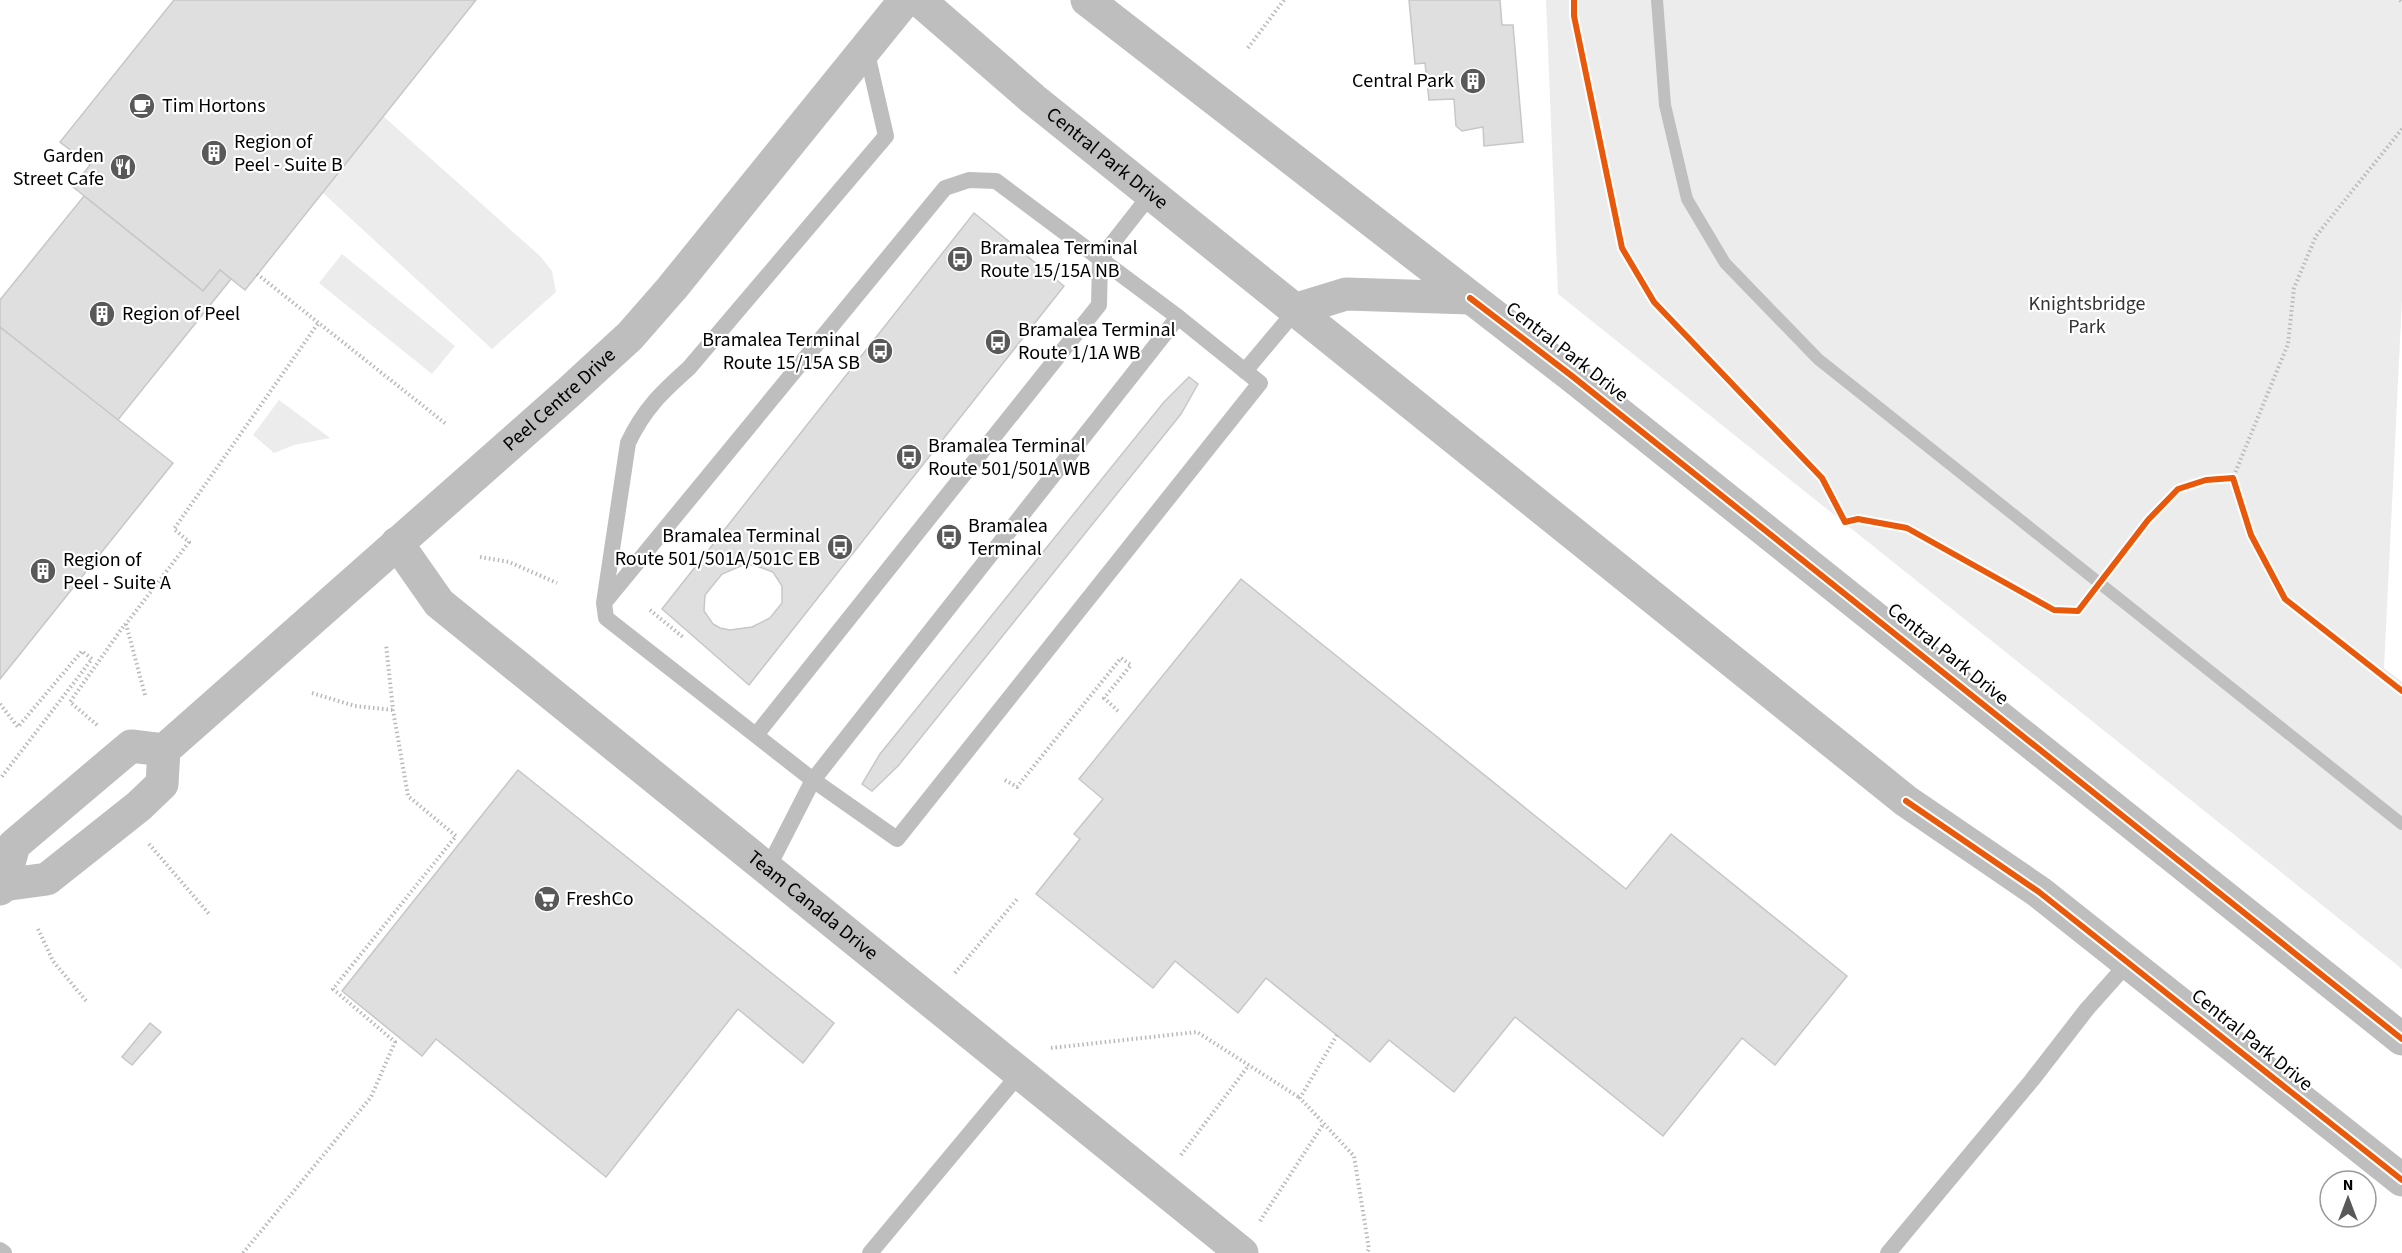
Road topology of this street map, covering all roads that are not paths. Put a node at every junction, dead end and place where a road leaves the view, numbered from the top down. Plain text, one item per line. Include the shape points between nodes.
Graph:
1 (905, 0) edge
2 (919, 0) edge
3 (1087, 0) edge
4 (866, 48) junction
5 (1151, 194) junction
6 (1100, 259) junction
7 (1470, 298) junction
8 (1297, 309) junction
9 (1178, 317) junction
10 (1245, 371) junction
11 (397, 543) junction
12 (604, 603) junction
13 (756, 735) junction
14 (164, 750) junction
15 (813, 780) junction
16 (768, 868) junction
17 (2, 887) edge
18 (2128, 963) junction
19 (2402, 1039) edge
20 (1008, 1064) junction
21 (2402, 1180) edge
22 (0, 1250) edge
23 (1241, 1252) edge
24 (4, 1253) edge
25 (870, 1253) edge
26 (1888, 1253) edge

1 - 4 street, Peel Centre Drive
2 - 5 street, Central Park Drive
3 - 7 street, Central Park Drive
4 - 11 street, Peel Centre Drive via 630,336
4 - 12 lane via 886,136 689,368 659,394 640,418 628,442
5 - 6 lane
5 - 8 street, Central Park Drive
6 - 9 lane
6 - 12 lane via 996,181 969,180 945,188
6 - 13 lane via 1099,304
7 - 8 street via 1346,294
7 - 19 street, Central Park Drive
8 - 10 lane
8 - 18 street, Central Park Drive via 1906,801 2039,892
9 - 10 lane
9 - 15 lane
10 - 15 lane via 1260,383 897,839
11 - 14 street, Peel Centre Drive
11 - 16 street, Team Canada Drive via 439,603
12 - 13 lane via 606,618
13 - 15 lane
14 - 17 street via 162,784 139,806 47,879
14 - 17 street via 132,746 23,837 14,845
15 - 16 lane
16 - 20 street, Team Canada Drive
18 - 21 street, Central Park Drive
18 - 26 lane
20 - 23 street, Team Canada Drive
20 - 25 lane
22 - 24 lane

